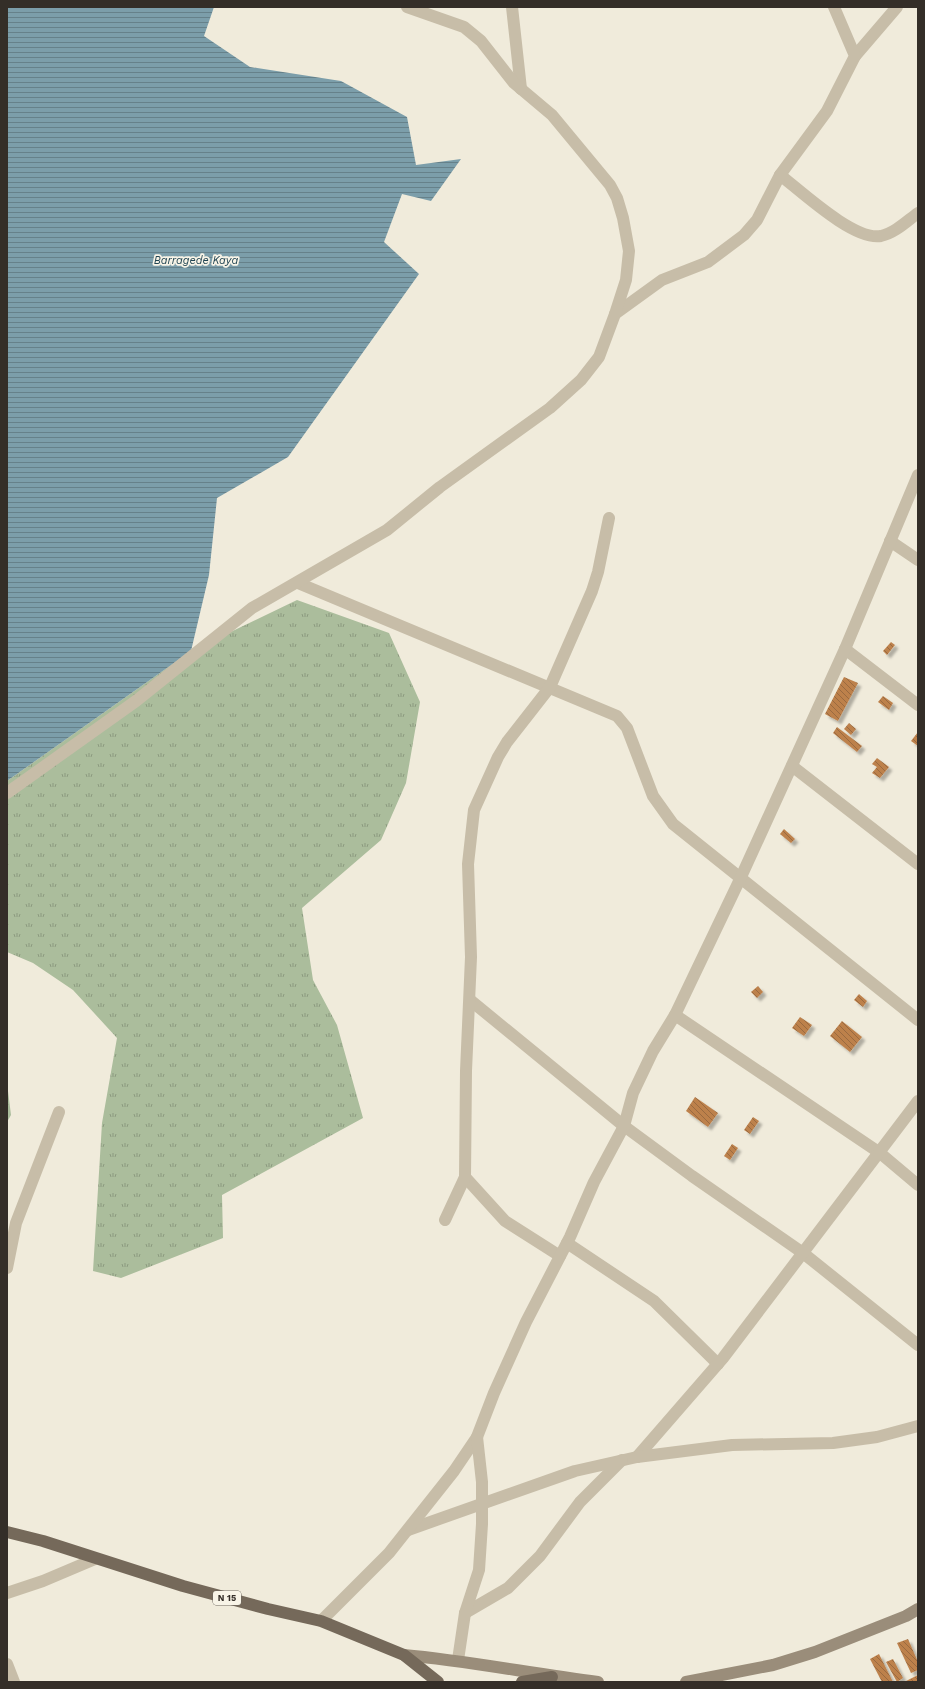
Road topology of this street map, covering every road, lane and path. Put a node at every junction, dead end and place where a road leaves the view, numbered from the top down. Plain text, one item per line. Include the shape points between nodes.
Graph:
1 (407, 7) edge
2 (512, 7) edge
3 (834, 7) edge
4 (897, 7) edge
5 (854, 56) junction
6 (521, 89) junction
7 (780, 175) junction
8 (918, 213) edge
9 (616, 314) junction
10 (918, 475) edge
11 (609, 518) dead end
12 (890, 541) junction
13 (918, 560) edge
14 (298, 582) junction
15 (845, 649) junction
16 (550, 687) junction
17 (918, 705) edge
18 (792, 766) junction
19 (7, 793) edge
20 (918, 864) edge
21 (741, 878) junction
22 (470, 1000) junction
23 (675, 1015) junction
24 (918, 1020) edge
25 (918, 1101) edge
26 (59, 1112) dead end
27 (624, 1126) junction
28 (880, 1153) junction
29 (465, 1177) junction
30 (918, 1185) edge
31 (445, 1220) dead end
32 (567, 1243) junction
33 (803, 1253) junction
34 (560, 1256) junction
35 (7, 1268) edge
36 (918, 1345) edge
37 (718, 1364) junction
38 (917, 1430) edge
39 (477, 1437) junction
40 (637, 1457) junction
41 (622, 1460) junction
42 (482, 1505) junction
43 (407, 1530) junction
44 (7, 1532) edge
45 (95, 1559) junction
46 (7, 1593) edge
47 (918, 1609) edge
48 (465, 1613) junction
49 (321, 1621) junction
50 (404, 1655) junction
51 (458, 1660) junction
52 (7, 1664) edge
53 (552, 1677) junction
54 (14, 1682) edge
55 (438, 1682) edge
56 (522, 1682) edge
57 (598, 1682) edge
58 (686, 1682) edge

1 - 6 street via 464,27 481,41
2 - 6 street
3 - 5 street
4 - 5 street
5 - 7 street via 827,111
6 - 9 street via 552,115 610,185 617,198 629,251 626,280
7 - 8 street via 836,220 866,235 882,236
7 - 9 street via 757,220 744,235 708,262 662,280
9 - 14 street via 599,357 581,380 550,408 440,487 387,530
10 - 12 street
11 - 16 street via 592,591
12 - 13 street
12 - 15 street
14 - 16 street
14 - 19 street via 252,608 136,701
15 - 17 street
15 - 18 street
16 - 21 street via 617,716 627,728 653,796 672,824
16 - 22 street via 507,742 474,810 468,864
18 - 20 street
18 - 21 street
21 - 23 street
21 - 24 street
22 - 27 street
22 - 29 street
23 - 27 street via 653,1051 634,1093
23 - 28 street
25 - 28 street
26 - 35 street via 16,1223
27 - 32 street via 594,1182
27 - 33 street
28 - 30 street
28 - 33 street
29 - 31 street
29 - 34 street via 505,1221
32 - 34 street
32 - 37 street via 654,1301
33 - 36 street
33 - 37 street
34 - 39 street via 526,1322
37 - 40 street
38 - 40 street via 833,1443 732,1445
39 - 42 street
39 - 43 street via 454,1471
40 - 41 street
41 - 42 street via 575,1471
41 - 48 street via 580,1502 540,1556 508,1588
42 - 43 street
42 - 48 street via 479,1570
43 - 49 street via 389,1553
44 - 45 main road, N 15
45 - 46 street
45 - 49 main road, N 15 via 183,1586
47 - 58 main road via 815,1652 773,1665
48 - 51 street
49 - 50 main road, N 15
50 - 51 main road
50 - 55 main road, N 15
51 - 53 main road
52 - 54 street
53 - 56 main road
53 - 57 main road

